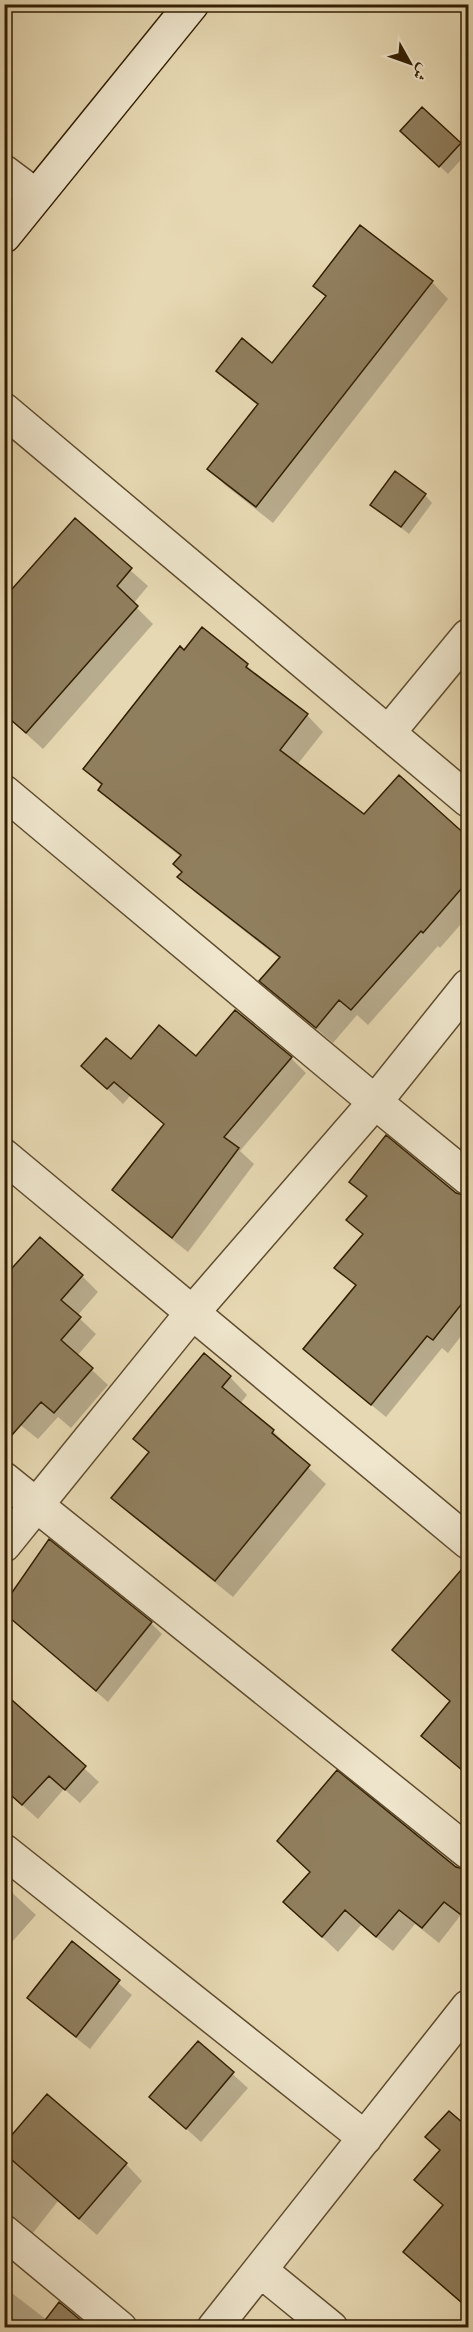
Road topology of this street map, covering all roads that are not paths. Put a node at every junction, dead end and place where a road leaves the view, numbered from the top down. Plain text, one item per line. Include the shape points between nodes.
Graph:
1 (192, 4) edge
2 (4, 172) edge
3 (36, 196) junction
4 (4, 236) edge
5 (4, 410) edge
6 (468, 636) edge
7 (388, 733) junction
8 (4, 792) edge
9 (468, 800) edge
10 (468, 986) edge
11 (375, 1102) junction
12 (4, 1156) edge
13 (468, 1178) edge
14 (192, 1313) junction
15 (4, 1479) edge
16 (36, 1506) junction
17 (468, 1542) edge
18 (4, 1545) edge
19 (4, 1851) edge
20 (468, 1852) edge
21 (468, 2007) edge
22 (365, 2138) junction
23 (4, 2232) edge
24 (260, 2270) junction
25 (120, 2328) edge
26 (214, 2328) edge
27 (331, 2328) edge

1 - 3 street
2 - 3 street
3 - 4 street
5 - 7 street
6 - 7 street
7 - 9 street
8 - 11 street
10 - 11 street
11 - 13 street
11 - 14 street
12 - 14 street
14 - 16 street
14 - 17 street
15 - 16 street
16 - 18 street
16 - 20 street
19 - 22 street
21 - 22 street
22 - 24 street
23 - 25 street
24 - 26 street
24 - 27 street

